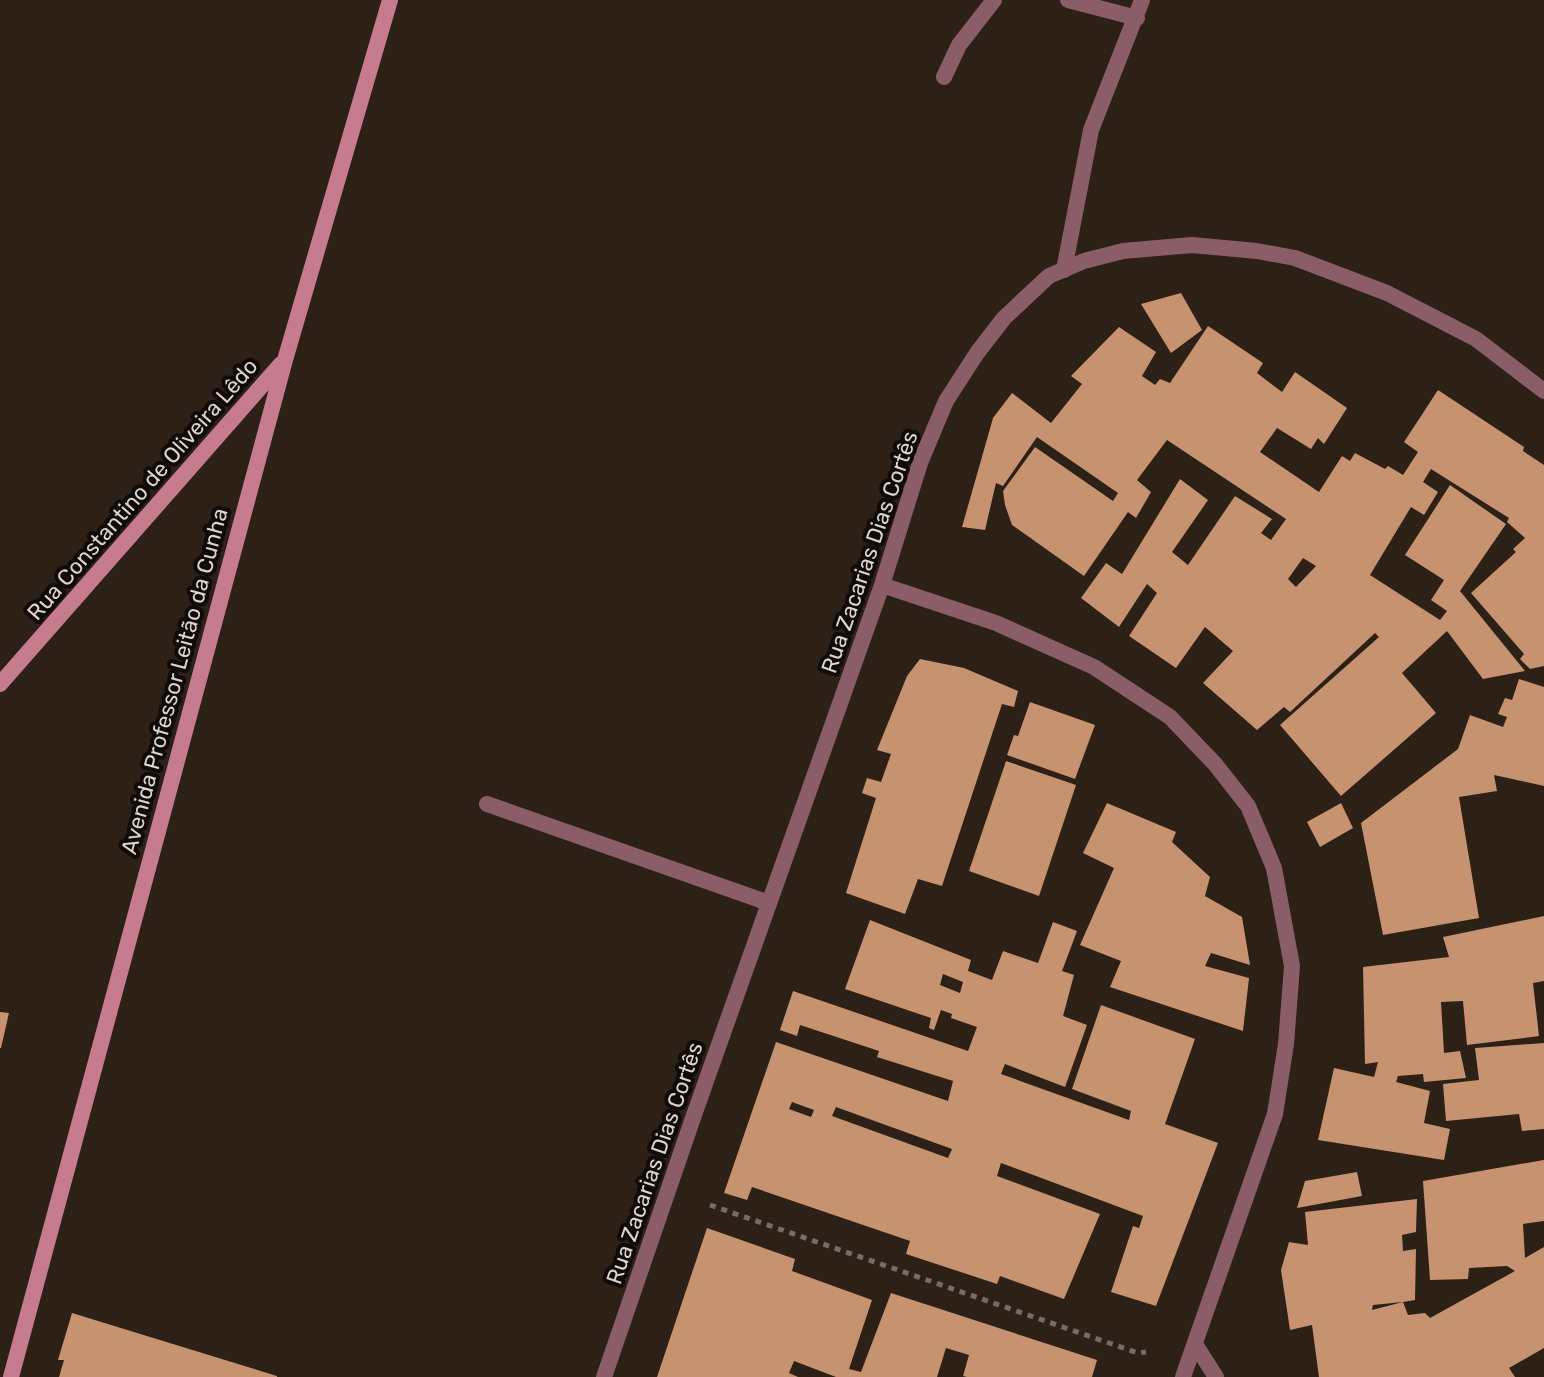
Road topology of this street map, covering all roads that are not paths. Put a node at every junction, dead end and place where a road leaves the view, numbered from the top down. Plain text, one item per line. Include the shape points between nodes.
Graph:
1 (390, 0) edge
2 (994, 0) edge
3 (1068, 0) edge
4 (1142, 0) edge
5 (1137, 18) junction
6 (944, 77) dead end
7 (1064, 270) junction
8 (285, 360) junction
9 (1544, 391) edge
10 (882, 585) junction
11 (0, 684) edge
12 (487, 804) dead end
13 (769, 903) junction
14 (1195, 1344) junction
15 (11, 1377) edge
16 (604, 1377) edge
17 (1183, 1377) edge
18 (1216, 1377) edge

1 - 8 street, Avenida Professor Leitão da Cunha
2 - 6 street via 959,45
3 - 5 street
4 - 5 street
5 - 7 street via 1091,130
7 - 9 street, Rua Zacarias Dias Cortês via 1123,251 1192,245 1295,258 1387,293 1476,339
7 - 10 street, Rua Zacarias Dias Cortês via 1049,276 1004,318 946,401 920,463
8 - 11 street, Rua Constantino de Oliveira Lêdo
8 - 15 street, Avenida Professor Leitão da Cunha
10 - 13 street, Rua Zacarias Dias Cortês
10 - 14 street via 996,623 1094,667 1170,717 1248,806 1274,868 1292,966 1275,1114
12 - 13 street
13 - 16 street, Rua Zacarias Dias Cortês
14 - 17 street
14 - 18 street

